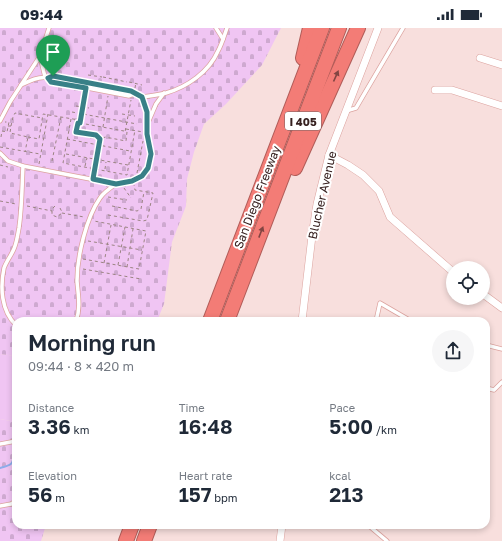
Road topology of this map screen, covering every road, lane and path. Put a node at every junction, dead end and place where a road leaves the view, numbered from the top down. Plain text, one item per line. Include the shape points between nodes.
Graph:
1 (49, 28) edge
2 (216, 28) edge
3 (227, 28) edge
4 (310, 28) edge
5 (322, 28) edge
6 (329, 28) edge
7 (339, 28) edge
8 (358, 28) edge
9 (378, 28) edge
10 (403, 28) edge
11 (223, 39) junction
12 (40, 56) junction
13 (480, 58) dead end
14 (502, 65) edge
15 (88, 75) dead end
16 (47, 78) junction
17 (142, 85) dead end
18 (20, 86) junction
19 (86, 88) junction
20 (435, 90) dead end
21 (109, 92) junction
22 (164, 93) junction
23 (133, 94) junction
24 (142, 97) junction
25 (294, 99) junction
26 (76, 106) dead end
27 (502, 106) edge
28 (83, 107) junction
29 (89, 108) dead end
30 (72, 112) dead end
31 (346, 112) junction
32 (48, 114) junction
33 (82, 114) junction
34 (122, 114) dead end
35 (128, 115) junction
36 (135, 116) dead end
37 (61, 117) junction
38 (42, 118) junction
39 (104, 118) junction
40 (71, 119) junction
41 (80, 120) junction
42 (0, 121) edge
43 (127, 122) junction
44 (80, 123) junction
45 (137, 124) dead end
46 (147, 125) junction
47 (8, 126) junction
48 (11, 126) junction
49 (102, 127) junction
50 (126, 129) junction
51 (135, 130) junction
52 (125, 132) junction
53 (147, 132) junction
54 (1, 137) edge
55 (28, 138) junction
56 (67, 139) junction
57 (100, 139) junction
58 (148, 141) junction
59 (99, 145) junction
60 (0, 148) edge
61 (131, 151) junction
62 (26, 152) junction
63 (0, 153) edge
64 (41, 154) junction
65 (65, 154) junction
66 (329, 155) junction
67 (87, 158) junction
68 (97, 160) junction
69 (52, 161) dead end
70 (106, 161) junction
71 (23, 166) junction
72 (86, 166) dead end
73 (128, 166) junction
74 (38, 169) junction
75 (95, 169) junction
76 (105, 169) dead end
77 (93, 179) junction
78 (134, 180) junction
79 (118, 183) junction
80 (144, 192) junction
81 (102, 195) junction
82 (131, 198) dead end
83 (127, 200) dead end
84 (0, 201) edge
85 (21, 205) junction
86 (55, 206) dead end
87 (112, 206) dead end
88 (60, 208) dead end
89 (52, 211) junction
90 (62, 213) junction
91 (108, 215) dead end
92 (268, 215) junction
93 (90, 219) junction
94 (111, 225) junction
95 (125, 227) junction
96 (134, 229) junction
97 (83, 240) junction
98 (107, 244) junction
99 (121, 246) junction
100 (130, 248) junction
101 (143, 250) junction
102 (79, 259) junction
103 (104, 263) junction
104 (118, 266) junction
105 (446, 266) edge
106 (127, 267) junction
107 (78, 268) junction
108 (141, 279) dead end
109 (490, 299) edge
110 (502, 308) edge
111 (77, 317) edge
112 (212, 317) edge
113 (219, 317) edge
114 (229, 317) edge
115 (302, 317) edge
116 (377, 317) edge
117 (404, 317) edge
118 (12, 322) edge
119 (490, 345) edge
120 (502, 349) edge
121 (502, 382) edge
122 (490, 389) edge
123 (12, 442) edge
124 (0, 444) edge
125 (12, 503) edge
126 (0, 506) edge
127 (130, 529) edge
128 (140, 529) edge
129 (148, 529) edge
130 (155, 529) edge
131 (282, 529) edge
132 (373, 529) edge
133 (126, 541) edge
134 (135, 541) edge
135 (144, 541) edge
136 (153, 541) edge
137 (280, 541) edge
138 (387, 541) edge

1 - 12 lane
2 - 11 lane
3 - 11 lane
4 - 25 highway
5 - 25 highway, San Diego Freeway / I 405
6 - 113 highway
7 - 92 highway, San Diego Freeway / I 405
92 -> 8 highway via 281,199
9 - 31 street, Blucher Avenue
10 - 31 lane via 356,108
11 - 22 lane via 210,66 197,78
12 - 16 lane
12 - 18 lane
13 - 14 street
15 - 17 path
16 - 18 lane via 30,80
16 - 19 lane via 51,82
16 - 23 lane via 53,76 131,91
18 - 42 lane
19 - 21 lane
19 - 28 path
20 - 27 street via 452,90
21 - 23 lane via 129,96
21 - 39 path
22 - 24 lane
22 - 46 lane
23 - 24 lane
23 - 35 path
24 - 46 lane via 147,112
25 - 112 highway, San Diego Freeway / I 405
26 - 28 path
28 - 29 path
28 - 33 path
30 - 33 path
31 - 66 street, Blucher Avenue
32 - 37 path
32 - 38 path via 43,114
32 - 64 path
33 - 39 path
33 - 41 path
34 - 35 path
35 - 36 path
35 - 43 path
37 - 40 path
37 - 69 path
38 - 48 path via 15,114
38 - 55 path via 39,139
39 - 43 path
39 - 49 path
40 - 41 path
40 - 56 path
41 - 44 path
42 - 47 path via 9,122
43 - 45 path
43 - 50 path
44 - 49 path
44 - 57 path via 76,132 96,135
46 - 53 lane
47 - 48 path
47 - 54 path via 7,132 2,131
48 - 55 path via 10,133
49 - 52 path
50 - 51 path
50 - 52 path
51 - 53 path
51 - 61 path
52 - 57 path via 126,141 105,137
53 - 58 lane
55 - 62 path
56 - 59 path
56 - 65 path
57 - 59 path
58 - 78 path via 143,140
58 - 78 lane via 151,154 148,168 142,176
59 - 61 path
59 - 68 path
60 - 62 path
61 - 73 path
62 - 64 path
63 - 71 lane via 8,161
64 - 74 path
65 - 67 path
65 - 75 path via 63,163
66 - 105 street via 363,175 379,191 390,217
66 - 115 street, Blucher Avenue via 317,204
67 - 68 path
67 - 72 path
68 - 70 path
68 - 75 path
70 - 73 path
70 - 76 path
71 - 74 lane
71 - 85 lane
73 - 75 path via 126,175
74 - 77 lane
75 - 77 path
77 - 79 lane
78 - 79 lane
78 - 80 path via 135,190
79 - 81 lane
79 - 82 path
80 - 87 path via 141,210
80 - 91 path via 153,193 147,220
81 - 83 path
81 - 93 lane
84 - 85 path
85 - 89 path
85 - 118 lane via 15,246 4,268 1,289 5,310
86 - 89 path
88 - 90 path
89 - 90 path via 55,217
90 - 93 path
114 -> 92 highway, San Diego Freeway / I 405
93 - 94 path
93 - 97 lane
94 - 95 path
94 - 98 path
95 - 96 path
95 - 99 path
96 - 100 path
96 - 101 path via 146,231
97 - 98 path
97 - 102 lane
98 - 99 path
98 - 103 path
99 - 100 path
99 - 104 path
100 - 101 path
100 - 106 path
101 - 106 path via 139,270
102 - 103 path
102 - 107 lane
103 - 104 path
104 - 106 path
107 - 108 path
107 - 111 lane
109 - 110 street
116 - 117 lane via 380,303
119 - 120 lane
121 - 122 lane via 494,390
123 - 124 lane
125 - 126 lane
127 - 133 highway
128 - 134 highway
129 - 135 highway
130 - 136 highway
131 - 137 street
132 - 138 lane

